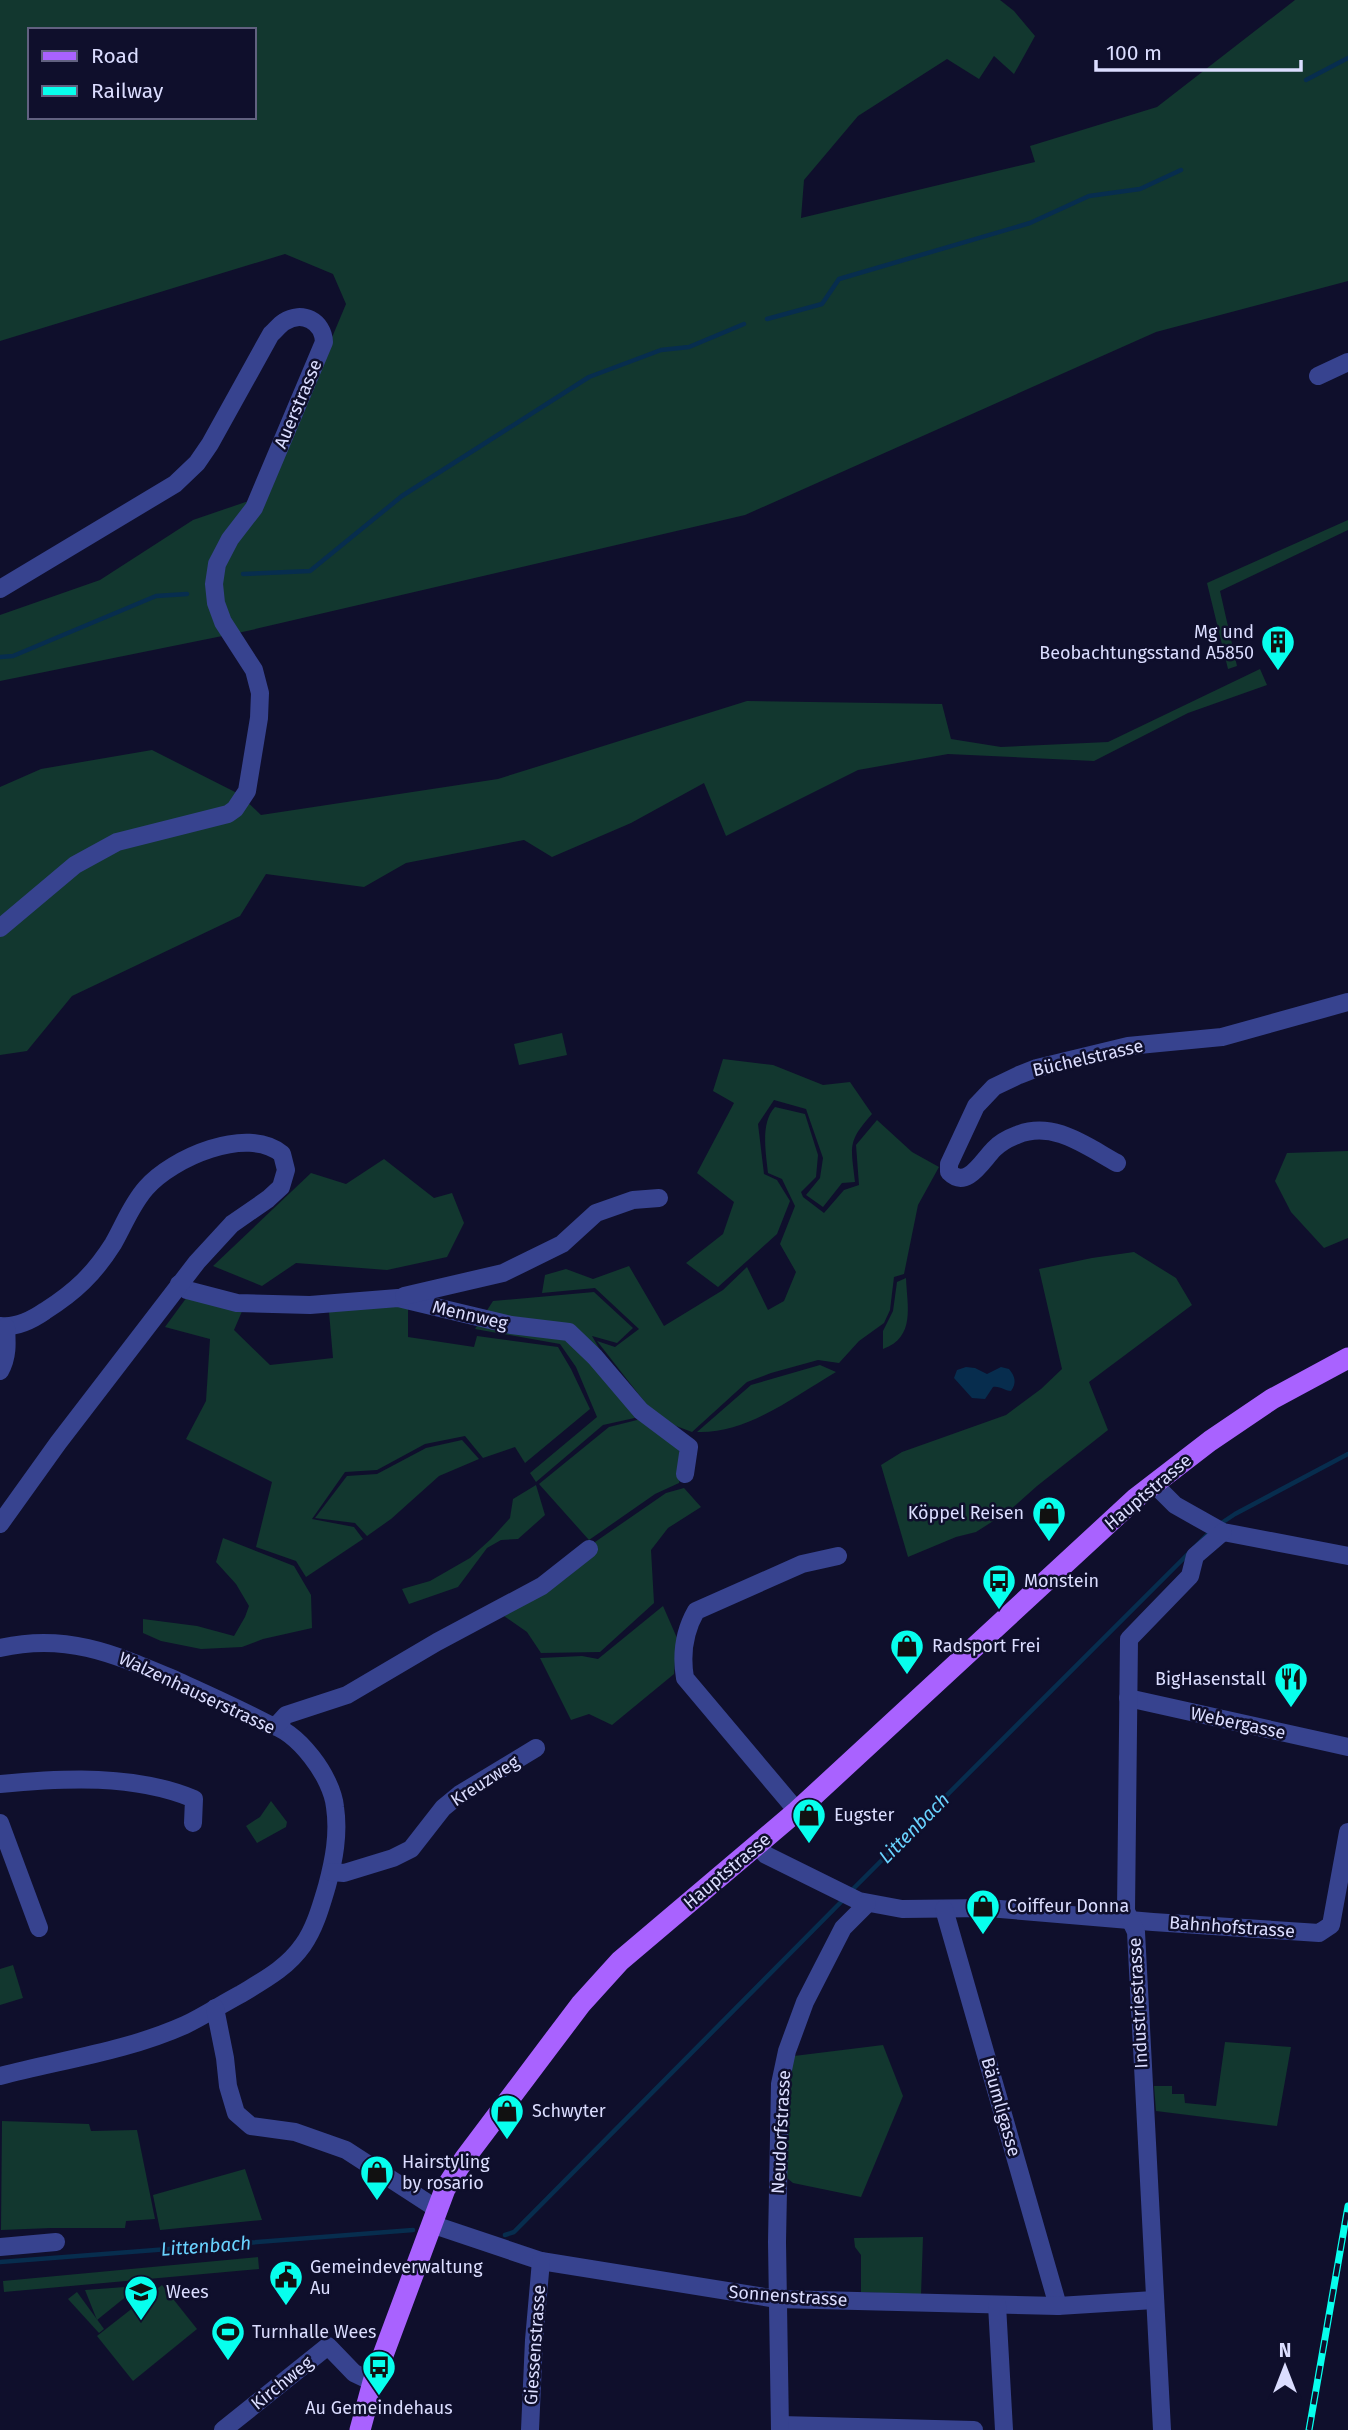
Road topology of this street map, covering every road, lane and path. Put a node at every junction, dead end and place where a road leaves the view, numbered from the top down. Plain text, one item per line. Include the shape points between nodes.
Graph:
1 (1348, 362) edge
2 (1318, 376) dead end
3 (0, 589) edge
4 (0, 928) edge
5 (1348, 1002) edge
6 (1117, 1163) dead end
7 (659, 1198) dead end
8 (179, 1284) junction
9 (398, 1298) junction
10 (3, 1327) edge
11 (1348, 1358) edge
12 (0, 1371) edge
13 (685, 1474) dead end
14 (1154, 1484) junction
15 (0, 1524) edge
16 (1215, 1528) junction
17 (589, 1549) dead end
18 (838, 1556) dead end
19 (1348, 1556) edge
20 (0, 1648) edge
21 (1128, 1698) junction
22 (276, 1726) junction
23 (1348, 1747) edge
24 (536, 1748) dead end
25 (0, 1784) edge
26 (797, 1811) junction
27 (0, 1823) edge
28 (193, 1823) dead end
29 (1348, 1832) edge
30 (758, 1846) junction
31 (331, 1872) junction
32 (863, 1903) junction
33 (944, 1909) junction
34 (1129, 1919) junction
35 (38, 1928) dead end
36 (215, 2008) junction
37 (0, 2076) edge
38 (434, 2217) junction
39 (56, 2242) dead end
40 (0, 2247) edge
41 (541, 2261) junction
42 (777, 2299) junction
43 (1154, 2300) junction
44 (997, 2305) junction
45 (1058, 2305) junction
46 (373, 2382) junction
47 (780, 2428) edge
48 (223, 2430) edge
49 (360, 2430) edge
50 (530, 2430) edge
51 (974, 2430) edge
52 (1004, 2430) edge
53 (1162, 2430) edge

1 - 2 street
3 - 4 street, Auerstrasse via 175,484 210,444 271,334 285,321 301,317 318,324 324,342 254,508 217,564 216,603 254,670 260,693 247,791 235,809 219,818 117,842 75,865
5 - 6 street, Büchelstrasse via 1222,1037 1128,1046 1019,1075 994,1087 976,1106 949,1172 962,1179 1006,1140 1042,1130 1057,1131
7 - 9 street via 633,1200 596,1213 562,1244 503,1273
8 - 9 street, Mennweg via 237,1303 310,1305
8 - 10 street via 232,1224 281,1187 285,1161 276,1149 260,1143 230,1143 173,1166 148,1185 97,1268 75,1292 38,1316
8 - 15 street
9 - 13 street, Mennweg via 511,1325 569,1332 641,1411 689,1447
10 - 12 street via 7,1346
11 - 14 main road, Hauptstrasse via 1272,1399
14 - 16 street via 1175,1505
14 - 26 main road, Hauptstrasse
16 - 19 street
16 - 21 street, Industriestrasse via 1195,1556 1189,1576 1129,1639
17 - 22 street via 542,1586 347,1695 286,1715
18 - 26 street via 802,1564 696,1611 687,1626 682,1662 685,1678
20 - 22 street, Walzenhauserstrasse via 43,1643 89,1647 120,1656
21 - 23 street, Webergasse
21 - 34 street, Industriestrasse
22 - 31 street, Walzenhauserstrasse via 303,1747 329,1783 337,1827
24 - 31 street, Kreuzweg via 443,1808 411,1849 344,1873
25 - 28 street via 63,1779 140,1783 194,1798
26 - 30 main road, Hauptstrasse
27 - 35 street
29 - 34 street, Bahnhofstrasse via 1331,1925 1319,1933
30 - 32 street, Bahnhofstrasse via 766,1855
30 - 38 main road, Hauptstrasse via 620,1961 581,2004 464,2158
31 - 36 street, Walzenhauserstrasse via 320,1911 289,1962
32 - 33 street, Bahnhofstrasse
32 - 42 street, Neudorfstrasse via 842,1928 805,2002 787,2051 778,2122
33 - 34 street, Bahnhofstrasse
33 - 45 street, Bäumligasse
34 - 43 street, Industriestrasse via 1136,1932
36 - 37 street, Walzenhauserstrasse via 144,2041
36 - 38 street, Sonnenstrasse via 236,2113 251,2126 295,2132 346,2150
38 - 41 street, Sonnenstrasse
38 - 46 main road, Hauptstrasse
39 - 40 street
41 - 42 street, Sonnenstrasse
41 - 50 street, Giessenstrasse
42 - 44 street, Sonnenstrasse
42 - 47 street, Neudorfstrasse
43 - 45 street, Sonnenstrasse
43 - 53 street, Industriestrasse
44 - 45 street, Sonnenstrasse
44 - 52 street
46 - 48 street, Kirchweg via 354,2373 328,2346
46 - 49 main road, Hauptstrasse
47 - 51 street

